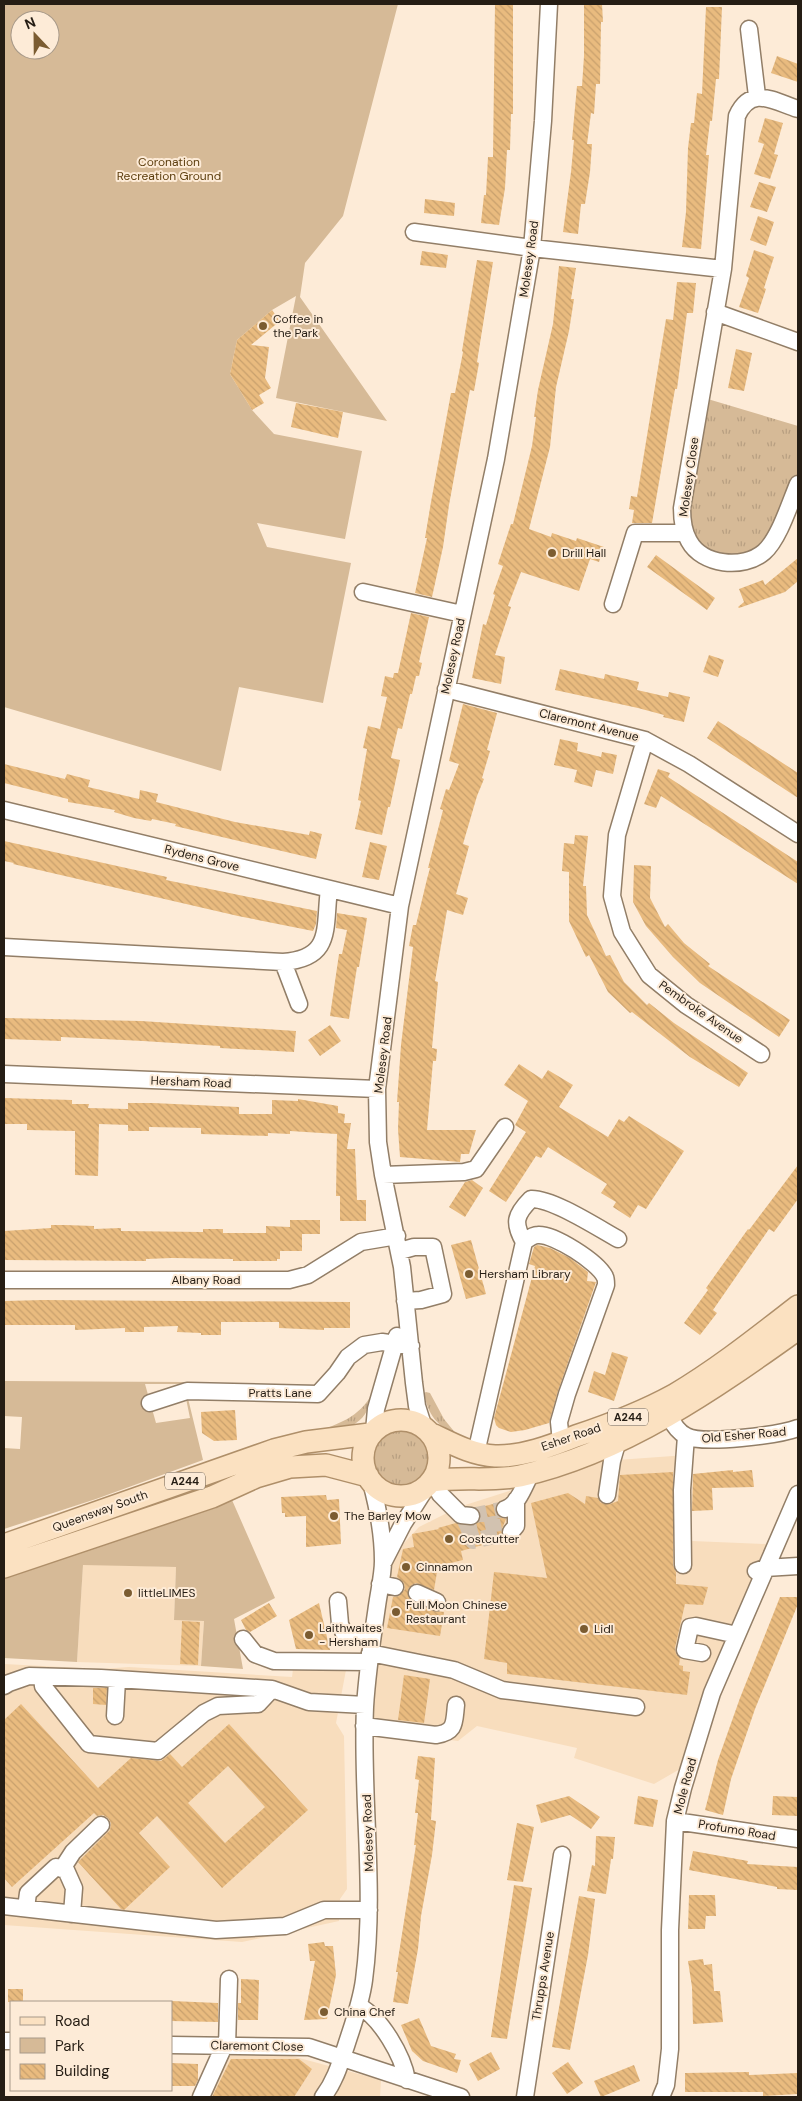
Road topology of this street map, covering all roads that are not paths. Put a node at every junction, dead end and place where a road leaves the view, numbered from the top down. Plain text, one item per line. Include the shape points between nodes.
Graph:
1 (549, 4) edge
2 (749, 29) dead end
3 (757, 96) junction
4 (798, 109) edge
5 (414, 232) dead end
6 (532, 248) junction
7 (723, 269) junction
8 (716, 312) junction
9 (798, 342) edge
10 (798, 484) edge
11 (685, 533) junction
12 (363, 592) dead end
13 (613, 604) dead end
14 (462, 614) junction
15 (446, 689) junction
16 (645, 740) junction
17 (4, 810) edge
18 (798, 834) edge
19 (329, 889) junction
20 (400, 906) junction
21 (4, 947) edge
22 (283, 962) junction
23 (300, 1004) dead end
24 (761, 1054) dead end
25 (4, 1074) edge
26 (377, 1089) junction
27 (505, 1127) dead end
28 (383, 1176) junction
29 (618, 1239) dead end
30 (524, 1242) junction
31 (398, 1244) junction
32 (4, 1280) edge
33 (405, 1304) junction
34 (798, 1306) edge
35 (798, 1329) edge
36 (403, 1346) junction
37 (150, 1403) dead end
38 (669, 1416) junction
39 (428, 1430) junction
40 (372, 1433) junction
41 (796, 1433) edge
42 (686, 1436) junction
43 (618, 1440) junction
44 (561, 1442) junction
45 (476, 1452) junction
46 (531, 1473) junction
47 (369, 1479) junction
48 (429, 1485) junction
49 (798, 1494) edge
50 (607, 1495) dead end
51 (510, 1516) dead end
52 (466, 1518) tunnel mouth
53 (4, 1545) edge
54 (383, 1563) junction
55 (683, 1566) dead end
56 (798, 1566) edge
57 (4, 1567) edge
58 (760, 1569) junction
59 (416, 1593) dead end
60 (338, 1602) dead end
61 (437, 1602) dead end
62 (737, 1635) junction
63 (244, 1640) dead end
64 (370, 1651) junction
65 (702, 1653) dead end
66 (42, 1677) junction
67 (117, 1680) junction
68 (4, 1686) edge
69 (272, 1689) junction
70 (365, 1705) junction
71 (456, 1705) dead end
72 (630, 1706) dead end
73 (115, 1716) dead end
74 (364, 1726) junction
75 (675, 1821) junction
76 (101, 1825) dead end
77 (798, 1839) edge
78 (562, 1855) dead end
79 (62, 1868) junction
80 (4, 1906) edge
81 (26, 1908) junction
82 (369, 1910) junction
83 (72, 1914) junction
84 (229, 1979) dead end
85 (359, 2006) junction
86 (172, 2045) edge
87 (226, 2046) junction
88 (341, 2059) junction
89 (407, 2080) junction
90 (201, 2097) edge
91 (323, 2097) edge
92 (461, 2097) edge
93 (525, 2097) edge
94 (660, 2097) edge

1 - 6 street, Molesey Road
2 - 3 street
3 - 4 street
3 - 7 street, Molesey Close via 742,105 737,116
5 - 6 street
6 - 7 street
6 - 14 street, Molesey Road via 496,459
7 - 8 street, Molesey Close
8 - 9 street
8 - 11 street, Molesey Close via 682,508
10 - 11 street, Molesey Close via 772,541 764,552 753,558 730,563 703,557
11 - 13 street via 635,533
12 - 14 street
14 - 15 street, Molesey Road
15 - 16 street, Claremont Avenue
15 - 20 street, Molesey Road
16 - 18 street, Claremont Avenue via 689,764
16 - 24 street, Pembroke Avenue via 617,835 612,896 622,932 649,975 686,1005
17 - 19 street, Rydens Grove
19 - 20 street, Rydens Grove
19 - 22 street via 322,946 301,961
20 - 26 street, Molesey Road
21 - 22 street
22 - 23 street
25 - 26 street, Hersham Road
26 - 28 street, Molesey Road via 378,1142
27 - 28 street via 476,1168 464,1172
28 - 31 street, Molesey Road
29 - 30 street via 552,1204 531,1199 516,1225
30 - 44 street via 539,1234 562,1242 595,1264 605,1276 606,1284 559,1422
30 - 45 street
31 - 32 street, Albany Road via 361,1242 308,1275 289,1280
31 - 33 street, Molesey Road
31 - 33 street, Albany Road via 433,1247 443,1294
33 - 36 street, Molesey Road
34 - 44 main road, Esher Road / A244 via 740,1351 673,1395 616,1422
35 - 38 main road, Esher Road / A244
36 - 37 street, Pratts Lane via 382,1342 355,1350 318,1394 187,1391
36 - 39 street, Molesey Road via 417,1406
36 - 40 street, Molesey Road via 376,1410
38 - 42 street, Old Esher Road
38 - 43 main road, Esher Road / A244
39 - 40 main road via 414,1422 395,1421 380,1426
39 - 45 main road, Esher Road / A244
39 - 48 main road via 440,1462
40 - 47 main road via 363,1453
40 - 53 main road, Queensway South / A244 via 274,1450
41 - 42 street, Old Esher Road via 740,1438
42 - 55 street via 682,1490
43 - 46 main road, Esher Road / A244
43 - 50 street
44 - 45 main road, Esher Road / A244 via 509,1456
46 - 48 main road, Esher Road / A244 via 497,1479 452,1479
46 - 51 street
47 - 48 main road via 380,1490 397,1494 416,1493
47 - 54 street, Molesey Road via 380,1520
47 - 57 main road, Queensway South / A244 via 326,1465 290,1467
48 - 52 street
48 - 54 street, Molesey Road via 393,1541
49 - 58 street, Mole Road
54 - 64 street, Molesey Road via 388,1586
56 - 58 street
58 - 62 street, Mole Road
59 - 61 street
60 - 64 street via 345,1636
62 - 65 street via 690,1626 685,1650
62 - 75 street, Mole Road via 712,1693
63 - 64 street via 255,1654 274,1661
64 - 70 street, Molesey Road
64 - 72 street via 454,1670 502,1690
66 - 67 street
66 - 68 street via 29,1676
66 - 69 street via 43,1686 89,1744 158,1751 204,1713 218,1706 258,1704
67 - 69 street
67 - 73 street
69 - 70 street via 309,1702
70 - 74 street, Molesey Road
71 - 74 street via 452,1729 447,1733 436,1735
74 - 82 street, Molesey Road
75 - 77 street, Profumo Road
75 - 94 street, Mole Road via 670,1930 670,2049 666,2085
76 - 79 street via 72,1852
78 - 93 street, Thrupps Avenue
79 - 81 street via 56,1867 28,1893
79 - 83 street via 74,1888
80 - 81 street
81 - 83 street
82 - 83 street via 324,1910 285,1926 216,1930
82 - 85 street, Molesey Road
84 - 87 street
85 - 88 street, Molesey Road
85 - 89 street via 374,2017 394,2046
86 - 87 street, Claremont Close
87 - 88 street, Claremont Close via 309,2047
87 - 90 street
88 - 89 street, Claremont Close
88 - 91 street, Molesey Road via 332,2085
89 - 92 street, Claremont Close

